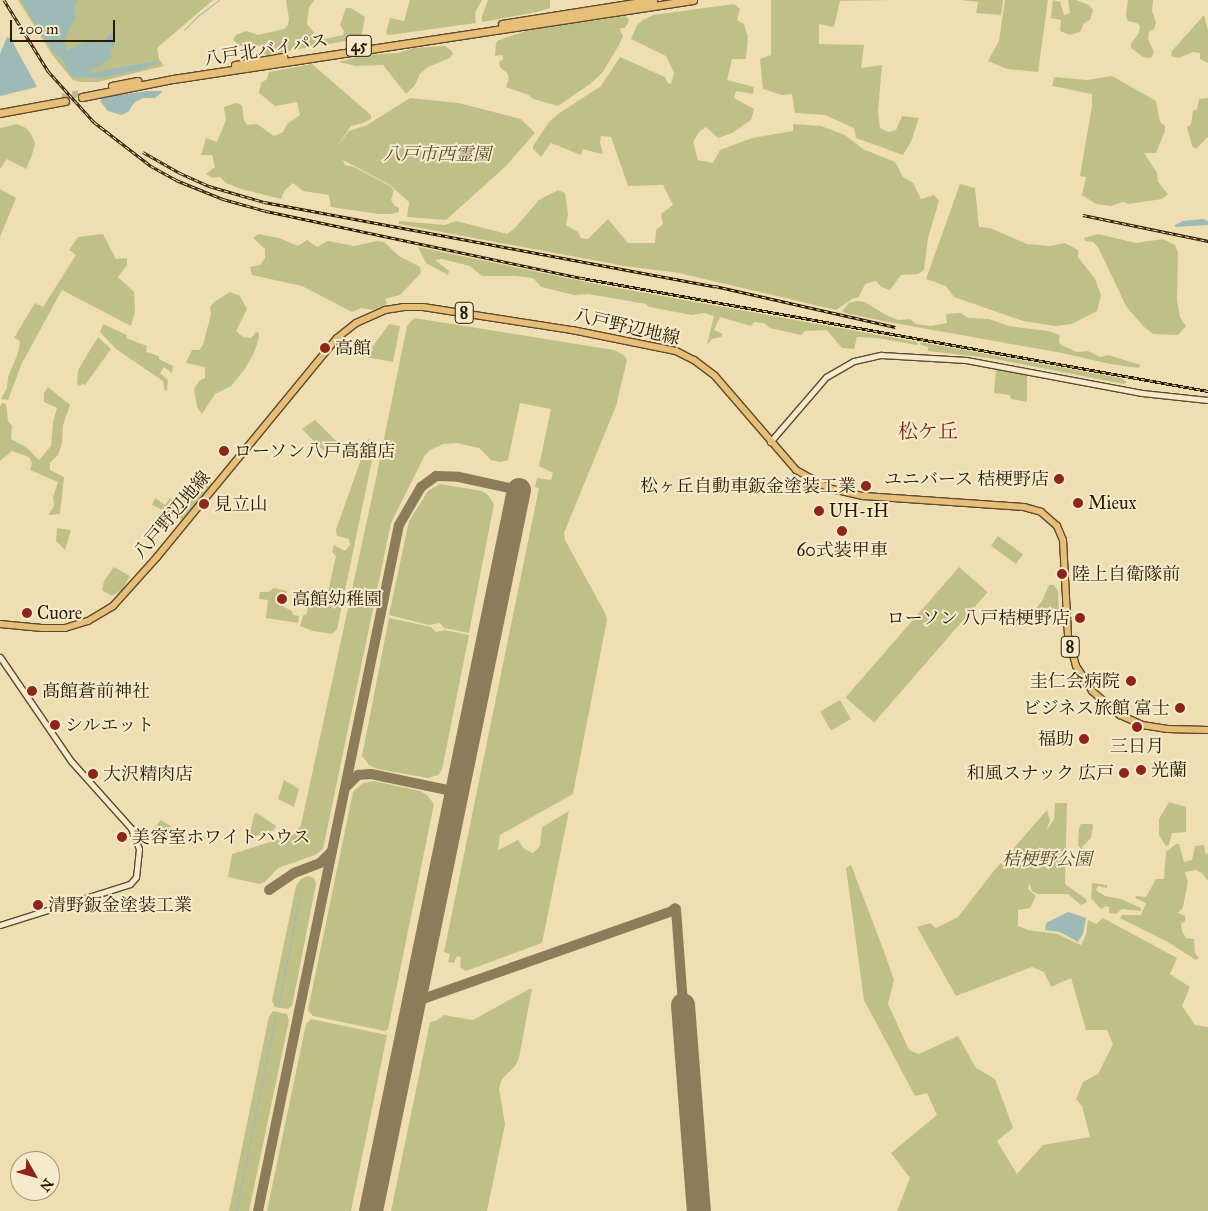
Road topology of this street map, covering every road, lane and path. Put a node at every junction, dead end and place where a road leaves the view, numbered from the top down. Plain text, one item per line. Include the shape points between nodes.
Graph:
1 (653, 0) edge
2 (693, 0) edge
3 (640, 4) edge
4 (81, 95) tunnel mouth
5 (0, 108) edge
6 (0, 112) edge
7 (1208, 400) edge
8 (770, 442) junction
9 (0, 624) edge
10 (0, 657) edge
11 (1208, 730) edge
12 (0, 925) edge

1 - 3 highway, 八戸北バイパス / 45
2 - 3 highway, 八戸北バイパス / 45
3 - 4 highway, 八戸北バイパス / 45
5 - 6 highway via 64,99
7 - 8 street via 1142,393 966,360 881,355 854,361 826,378
8 - 9 main road, 八戸野辺地線 / 8 via 715,376 676,351 572,330 423,307 385,310 356,323 337,338 113,606 88,621 65,628
8 - 11 main road, 八戸野辺地線 / 8 via 796,470 816,483 838,491 864,496 1024,507 1046,516 1057,526 1063,540 1068,636 1074,660 1089,687 1120,715 1142,725
10 - 12 street via 72,760 131,828 139,849 136,877 130,884

